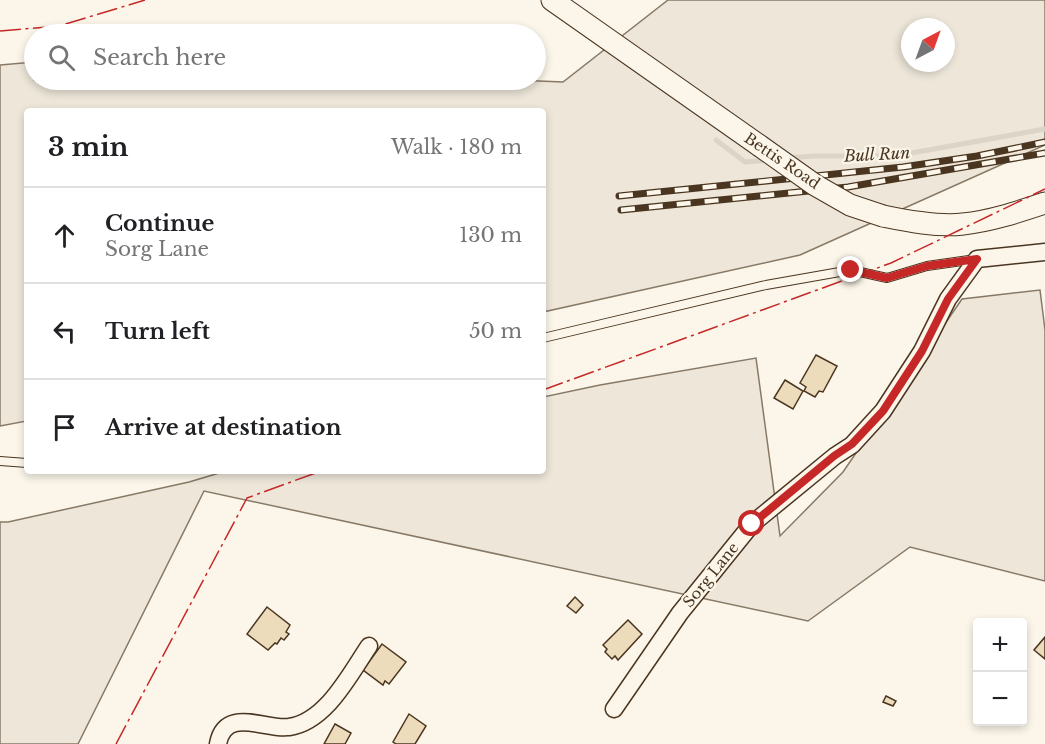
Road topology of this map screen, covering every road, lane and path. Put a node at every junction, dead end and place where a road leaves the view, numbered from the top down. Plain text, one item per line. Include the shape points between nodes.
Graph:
1 (552, 0) edge
2 (1045, 203) edge
3 (1045, 252) edge
4 (977, 259) junction
5 (546, 337) edge
6 (0, 461) edge
7 (24, 463) edge
8 (369, 646) dead end
9 (614, 709) dead end
10 (218, 744) edge

1 - 2 street, Bettis Road, bridge via 815,185 850,205 883,216 961,225
3 - 4 street
4 - 5 lane via 927,266 887,278 851,270 766,285
4 - 9 street, Sorg Lane via 948,299 922,351 883,411 852,444 752,524 680,613
6 - 7 lane
8 - 10 street via 331,702 308,719 289,727 241,721 222,733

